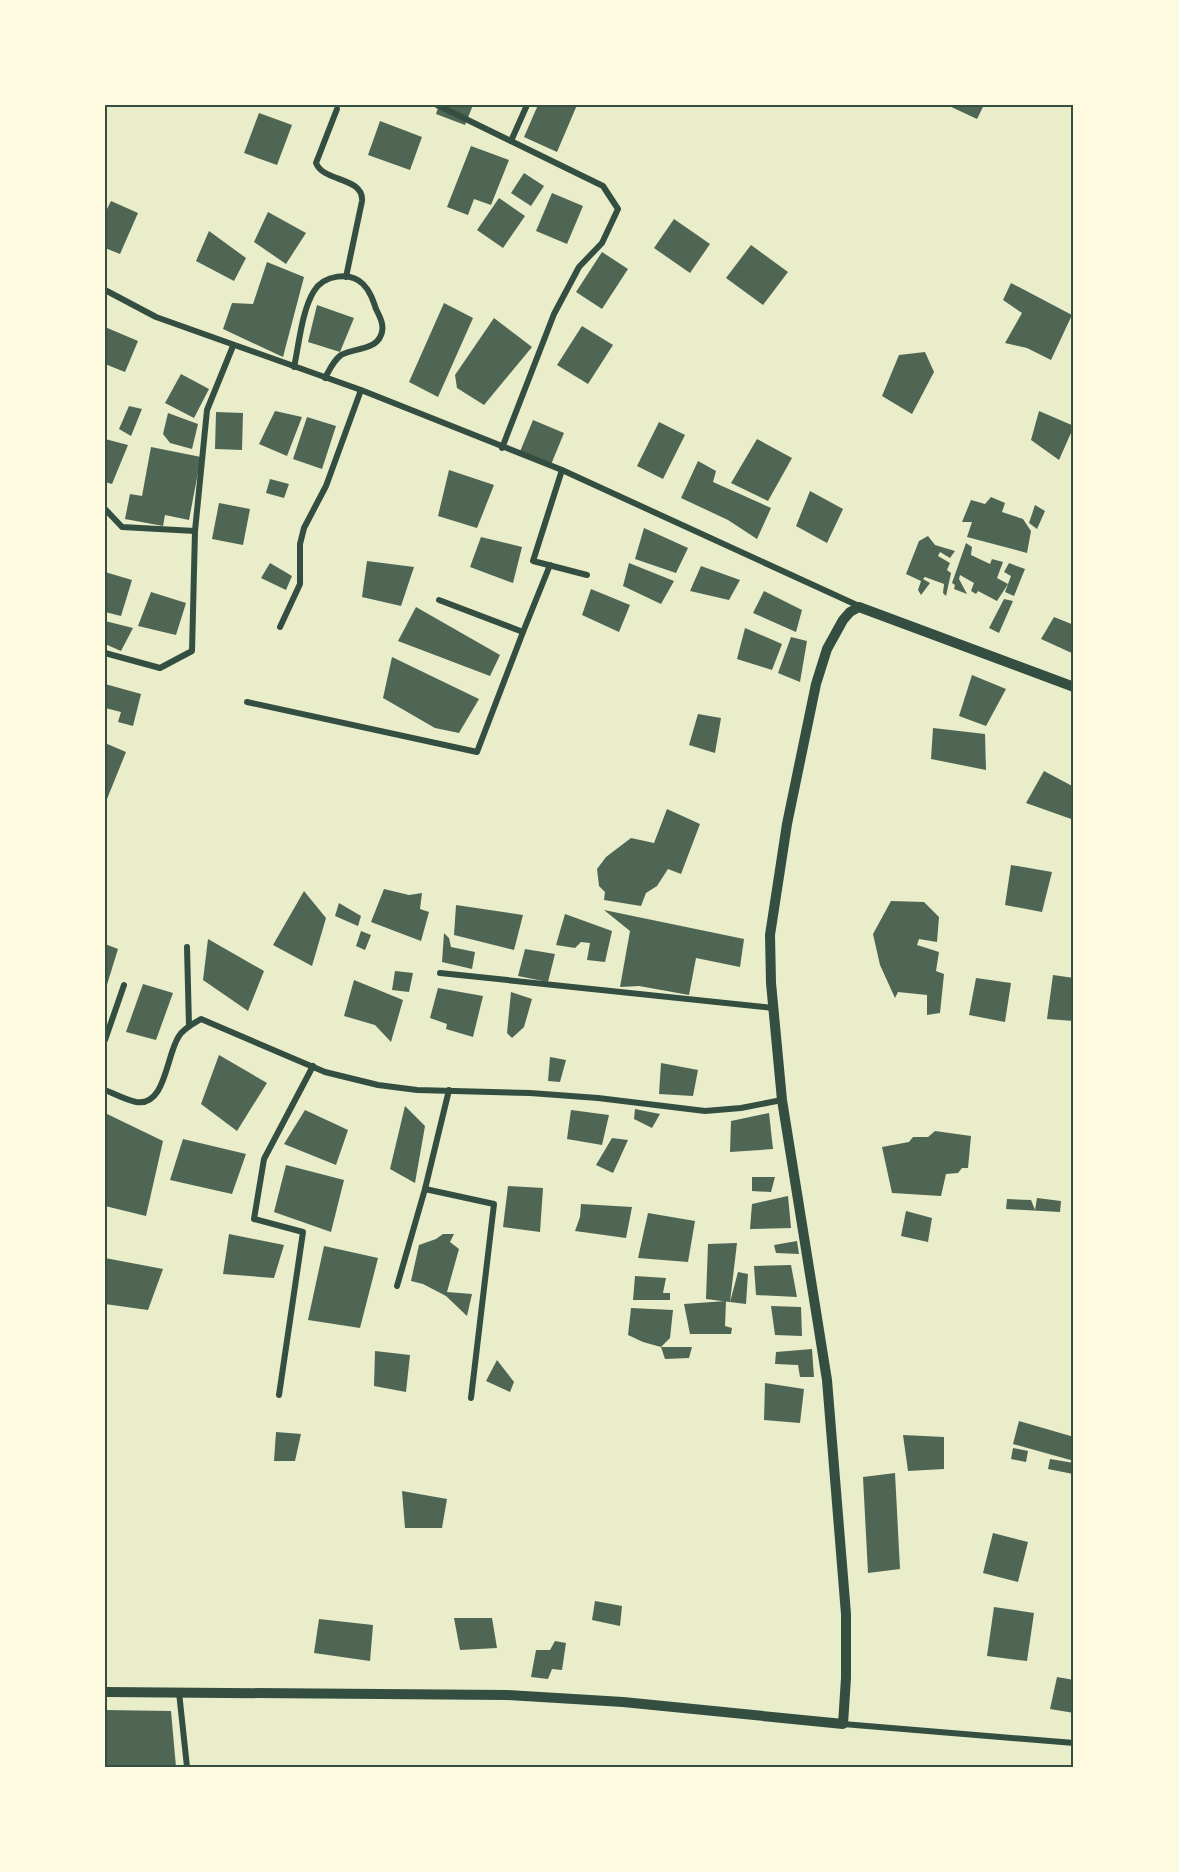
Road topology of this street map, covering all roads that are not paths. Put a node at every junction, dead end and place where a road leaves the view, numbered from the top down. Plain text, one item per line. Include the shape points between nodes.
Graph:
1 (437, 105) edge
2 (527, 105) edge
3 (337, 109) dead end
4 (511, 141) junction
5 (346, 277) junction
6 (105, 290) edge
7 (233, 346) junction
8 (294, 367) junction
9 (325, 378) junction
10 (361, 390) junction
11 (502, 448) junction
12 (562, 470) junction
13 (105, 509) edge
14 (195, 531) junction
15 (550, 565) junction
16 (587, 575) dead end
17 (439, 600) dead end
18 (859, 607) junction
19 (280, 627) dead end
20 (523, 632) junction
21 (105, 653) edge
22 (1074, 687) edge
23 (248, 702) dead end
24 (187, 947) dead end
25 (440, 973) dead end
26 (124, 985) dead end
27 (773, 1008) junction
28 (189, 1026) junction
29 (105, 1040) edge
30 (313, 1066) junction
31 (105, 1090) edge
32 (449, 1090) junction
33 (782, 1100) junction
34 (425, 1189) junction
35 (397, 1286) dead end
36 (279, 1395) dead end
37 (471, 1398) dead end
38 (105, 1692) edge
39 (179, 1692) junction
40 (843, 1724) junction
41 (1074, 1743) edge
42 (187, 1767) edge

1 - 4 street
2 - 4 street
3 - 5 street via 316,163 321,171 362,192
4 - 11 street via 603,186 618,209 602,243 579,267 554,314
5 - 8 street via 322,282 313,292
5 - 9 street via 360,282 369,292 382,323 382,333 375,343 335,360
6 - 7 street via 156,317
7 - 8 street
7 - 14 street via 207,410
8 - 9 street
9 - 10 street
10 - 11 street
10 - 19 street via 326,486 304,528 300,584
11 - 12 street
12 - 15 street via 533,561
12 - 18 street
13 - 14 street via 122,527
14 - 21 street via 192,651 160,668
15 - 16 street
15 - 20 street
17 - 20 street
18 - 22 street
18 - 27 street via 843,620 827,649 816,684 787,824 770,935
20 - 23 street via 477,752
24 - 28 street
25 - 27 street
26 - 29 street
27 - 33 street
28 - 30 street via 201,1019 211,1022
28 - 31 street via 179,1036 158,1092 150,1100 137,1102
30 - 32 street via 378,1084
30 - 36 street via 264,1159 254,1219 303,1232
32 - 33 street via 598,1098 705,1111
32 - 34 street
33 - 40 street via 827,1380 846,1614
34 - 35 street
34 - 37 street via 494,1204
38 - 39 street
39 - 40 street via 507,1695 623,1702
39 - 42 street
40 - 41 street

